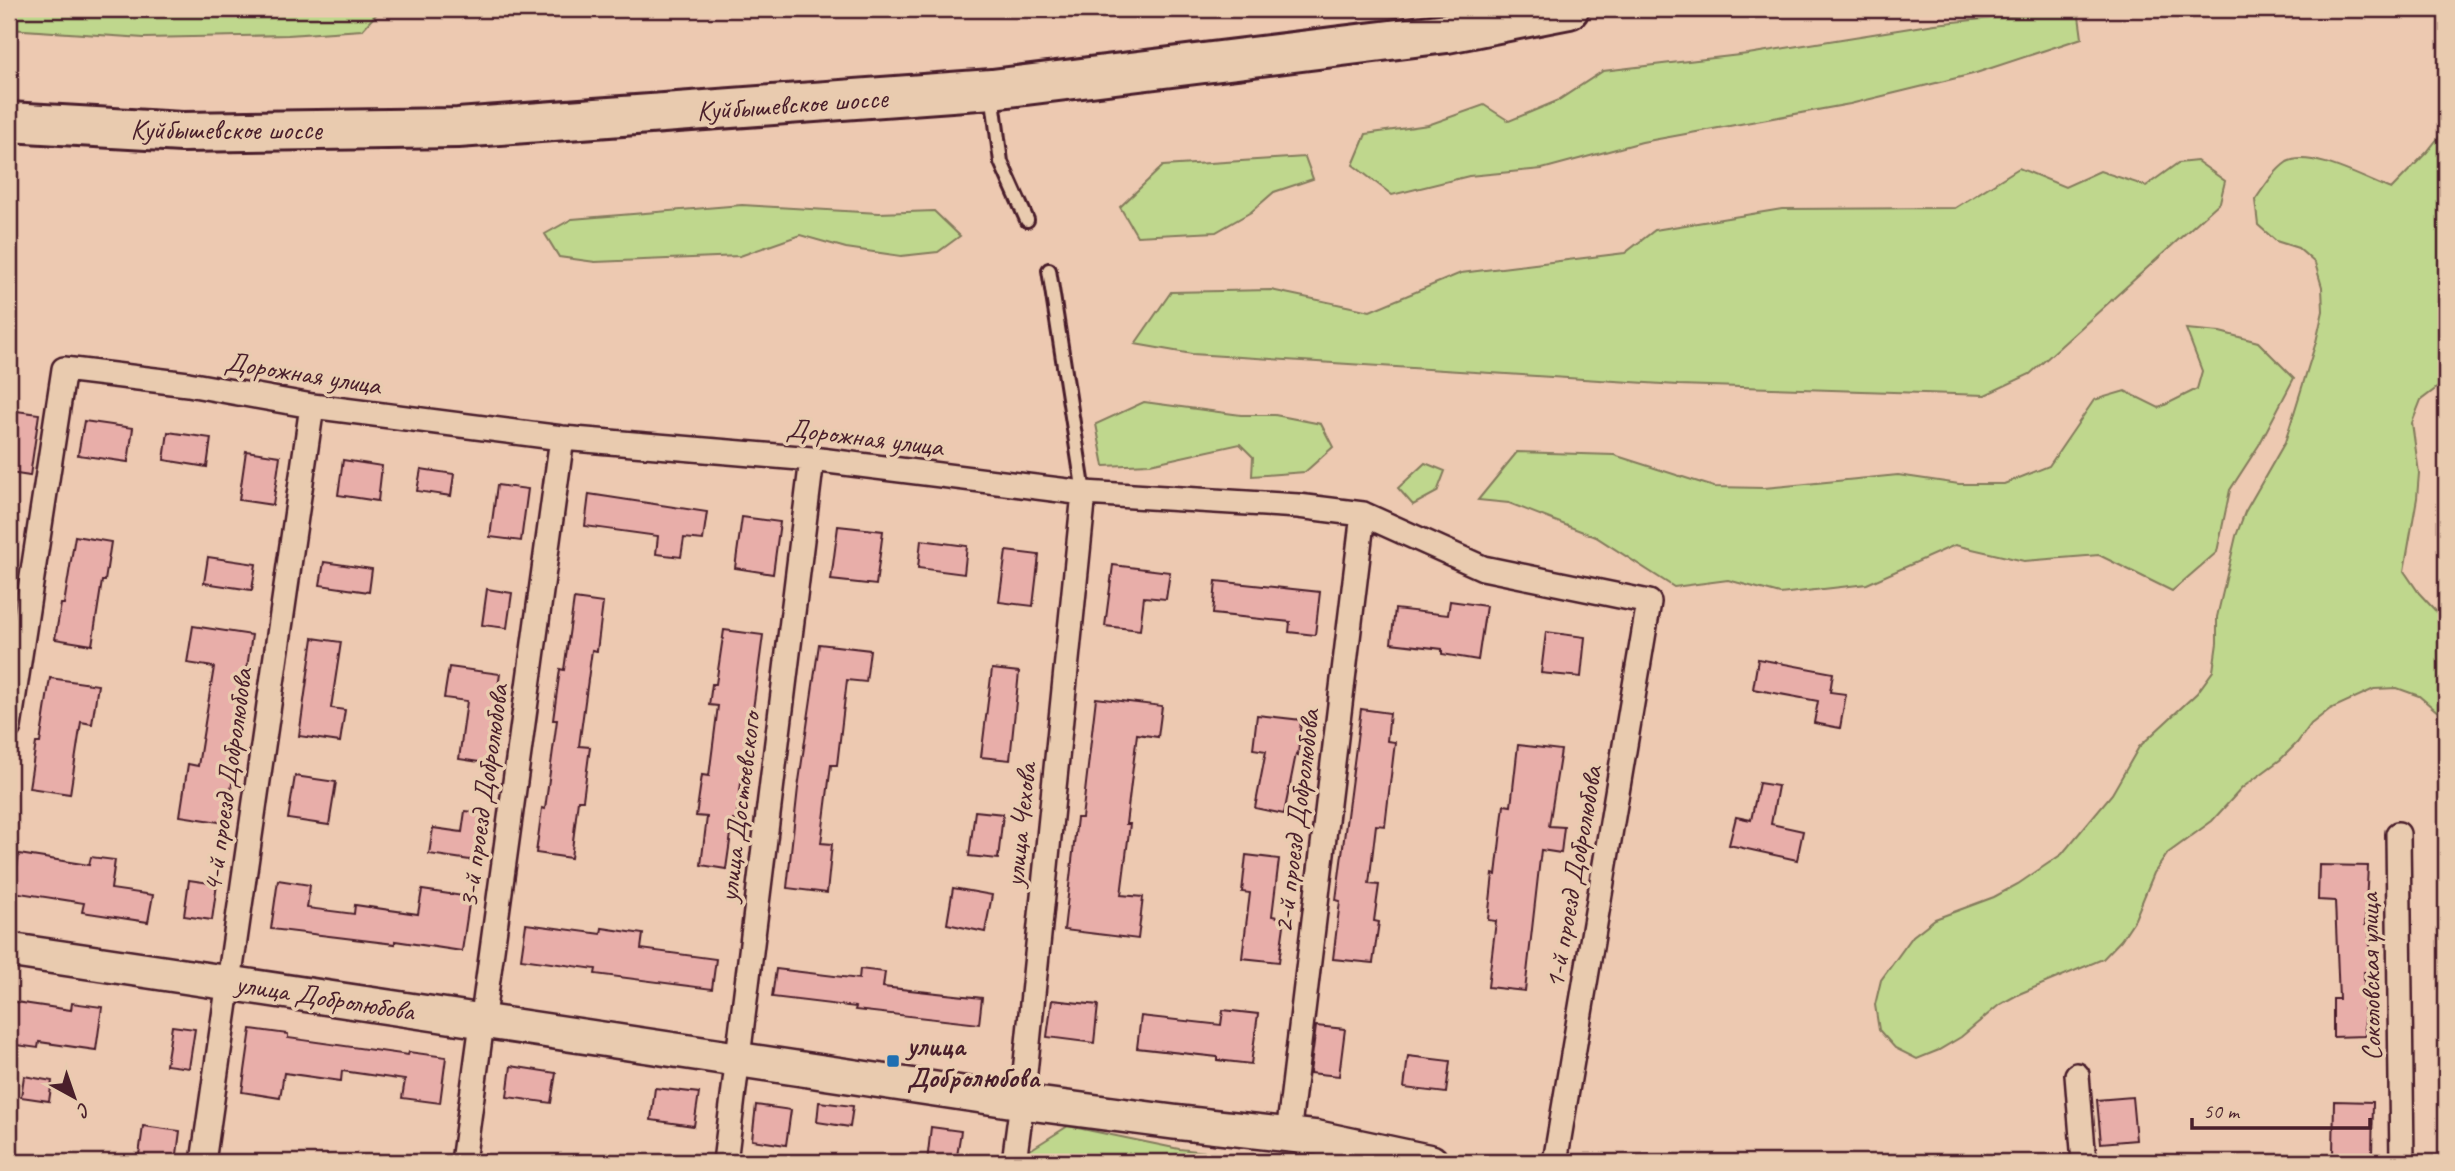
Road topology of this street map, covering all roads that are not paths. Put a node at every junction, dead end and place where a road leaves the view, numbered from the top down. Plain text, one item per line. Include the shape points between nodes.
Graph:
1 (1569, 9) edge
2 (992, 89) junction
3 (9, 122) edge
4 (1027, 220) dead end
5 (1049, 270) dead end
6 (312, 406) junction
7 (562, 439) junction
8 (812, 459) junction
9 (1083, 494) junction
10 (1363, 514) junction
11 (1649, 602) joint
12 (9, 727) edge
13 (2398, 834) dead end
14 (9, 950) edge
15 (228, 983) junction
16 (483, 1021) junction
17 (738, 1060) junction
18 (2077, 1074) dead end
19 (1022, 1102) junction
20 (1288, 1135) junction
21 (203, 1162) edge
22 (463, 1162) edge
23 (725, 1162) edge
24 (1014, 1162) edge
25 (1431, 1162) edge
26 (1555, 1162) edge
27 (2084, 1162) edge
28 (2402, 1162) edge

1 - 2 highway, Куйбышевское шоссе via 1447,33
2 - 3 highway, Куйбышевское шоссе via 458,128 182,132
2 - 4 lane via 1001,162
5 - 9 lane
6 - 7 street, Дорожная улица
6 - 12 street, Дорожная улица via 64,369
6 - 15 street, 4-й проезд Добролюбова
7 - 8 street, Дорожная улица
7 - 16 street, 3-й проезд Добролюбова
8 - 9 street, Дорожная улица
8 - 17 street, улица Достоевского
9 - 10 street, Дорожная улица
9 - 19 street, улица Чехова
10 - 11 street, Дорожная улица via 1483,568
10 - 20 street, 2-й проезд Добролюбова
11 - 26 street, 1-й проезд Добролюбова
13 - 28 street, Соколовская улица
14 - 15 street, улица Добролюбова
15 - 16 street, улица Добролюбова
15 - 21 street, 4-й проезд Добролюбова
16 - 17 street, улица Добролюбова
16 - 22 street, 3-й проезд Добролюбова
17 - 19 street, улица Добролюбова
17 - 23 street, улица Достоевского
18 - 27 street
19 - 20 street, улица Добролюбова
19 - 24 street, улица Чехова
20 - 25 street, улица Добролюбова

